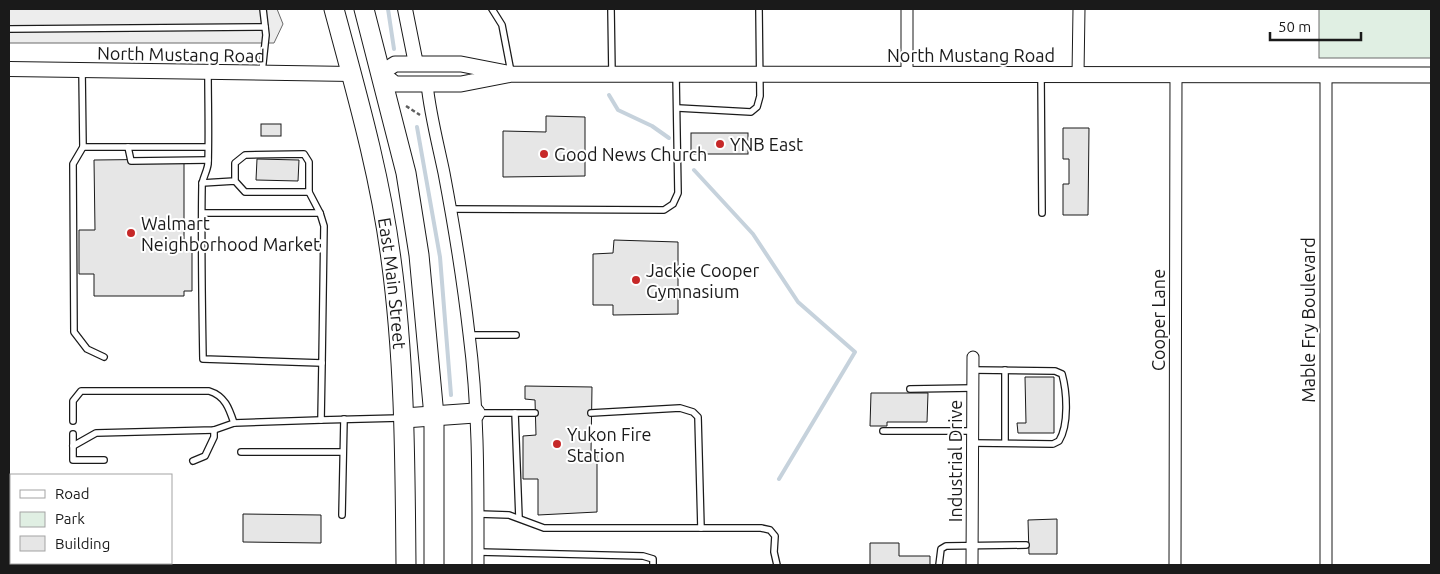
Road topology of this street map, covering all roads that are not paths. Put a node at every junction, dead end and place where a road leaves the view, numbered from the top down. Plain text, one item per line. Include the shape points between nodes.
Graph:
1 (263, 9) edge
2 (334, 9) edge
3 (364, 9) edge
4 (405, 9) edge
5 (492, 9) edge
6 (611, 9) edge
7 (759, 9) edge
8 (907, 9) edge
9 (1079, 9) edge
10 (265, 27) junction
11 (9, 29) edge
12 (416, 64) junction
13 (9, 69) edge
14 (82, 70) junction
15 (208, 72) junction
16 (381, 73) junction
17 (262, 74) junction
18 (352, 74) junction
19 (512, 74) junction
20 (612, 74) junction
21 (676, 74) junction
22 (759, 74) junction
23 (907, 74) junction
24 (1041, 74) junction
25 (1078, 74) junction
26 (1176, 74) junction
27 (1326, 74) junction
28 (1431, 74) edge
29 (427, 84) junction
30 (678, 108) junction
31 (83, 147) junction
32 (128, 147) junction
33 (208, 147) junction
34 (208, 160) junction
35 (235, 182) junction
36 (202, 183) junction
37 (309, 192) junction
38 (450, 209) junction
39 (202, 213) junction
40 (320, 213) junction
41 (1042, 213) dead end
42 (516, 334) dead end
43 (469, 335) junction
44 (104, 357) dead end
45 (973, 358) dead end
46 (322, 363) junction
47 (973, 370) junction
48 (1005, 370) junction
49 (973, 388) junction
50 (910, 389) dead end
51 (475, 413) junction
52 (515, 413) junction
53 (535, 413) dead end
54 (591, 413) dead end
55 (434, 416) junction
56 (404, 418) junction
57 (344, 419) junction
58 (321, 420) junction
59 (73, 421) dead end
60 (234, 423) junction
61 (214, 430) junction
62 (883, 431) dead end
63 (973, 431) junction
64 (73, 434) dead end
65 (973, 443) junction
66 (1005, 443) junction
67 (73, 446) junction
68 (241, 452) dead end
69 (342, 452) junction
70 (104, 460) dead end
71 (193, 461) dead end
72 (479, 514) junction
73 (342, 515) dead end
74 (519, 518) junction
75 (702, 528) junction
76 (1026, 545) dead end
77 (972, 546) junction
78 (478, 552) junction
79 (406, 565) edge
80 (434, 565) edge
81 (478, 565) edge
82 (653, 565) edge
83 (777, 565) edge
84 (940, 565) edge
85 (972, 565) edge
86 (1175, 565) edge
87 (1326, 565) edge

1 - 10 lane
2 - 18 highway, East Main Street
3 - 16 highway, East Main Street
4 - 12 street
5 - 19 lane via 502,25
6 - 20 lane
7 - 22 lane
8 - 23 street
9 - 25 street
10 - 11 lane
10 - 17 lane
12 - 16 main road, North Mustang Road via 395,64
12 - 19 main road, North Mustang Road via 461,64
13 - 14 street, North Mustang Road
14 - 15 street, North Mustang Road
14 - 31 lane
15 - 17 street, North Mustang Road
15 - 33 lane
16 - 18 highway
16 - 29 main road, North Mustang Road via 395,84
16 - 55 highway, East Main Street via 406,173 420,255
17 - 18 street, North Mustang Road
18 - 56 highway, East Main Street via 379,182 391,259
19 - 20 main road, North Mustang Road
19 - 29 main road, North Mustang Road via 461,84
20 - 21 main road, North Mustang Road
21 - 22 main road, North Mustang Road
21 - 30 lane
22 - 23 main road, North Mustang Road
22 - 30 lane via 760,96 757,107 751,112
23 - 24 main road, North Mustang Road
24 - 25 main road, North Mustang Road
24 - 41 lane
25 - 26 main road, North Mustang Road
26 - 27 main road, North Mustang Road
26 - 86 street, Cooper Lane
27 - 28 main road, North Mustang Road
27 - 87 street, Mable Fry Boulevard
29 - 38 street
30 - 38 lane via 678,194 673,204 664,210
31 - 32 lane
31 - 44 lane via 73,164 74,332 87,349
32 - 33 lane
32 - 34 lane via 131,161
33 - 34 lane
34 - 36 lane
35 - 36 lane
35 - 37 lane via 245,192
35 - 37 lane via 235,163 245,155 304,154 309,162
36 - 39 lane
37 - 40 lane
38 - 43 street
39 - 40 lane
39 - 46 lane via 203,359
40 - 46 lane via 324,226
42 - 43 lane
43 - 51 street
45 - 47 street, Industrial Drive
46 - 58 lane
47 - 48 lane
47 - 49 street, Industrial Drive
48 - 66 lane
48 - 66 lane via 1055,371 1062,374 1065,384 1064,433 1060,441 1053,444
49 - 50 lane
49 - 63 street, Industrial Drive
51 - 52 lane
51 - 55 highway
51 - 72 street
52 - 53 lane
52 - 74 lane
54 - 75 lane via 680,408 698,417
55 - 56 highway
55 - 80 highway, East Main Street
56 - 57 lane
56 - 79 highway, East Main Street
57 - 58 lane
57 - 69 lane
58 - 60 lane
59 - 60 lane via 73,400 81,391 209,391 217,393 227,403
60 - 61 lane
61 - 67 lane via 96,433
61 - 71 lane via 205,456
62 - 63 lane
63 - 65 street, Industrial Drive
64 - 67 lane
65 - 66 lane
65 - 77 street, Industrial Drive
67 - 70 lane via 73,460
68 - 69 lane
69 - 73 lane
72 - 74 lane
72 - 78 street
74 - 75 lane via 544,528
75 - 83 lane via 770,530 775,536
76 - 77 lane
77 - 84 lane via 946,546 941,549
77 - 85 street, Industrial Drive
78 - 81 street
78 - 82 lane via 643,556 653,559

